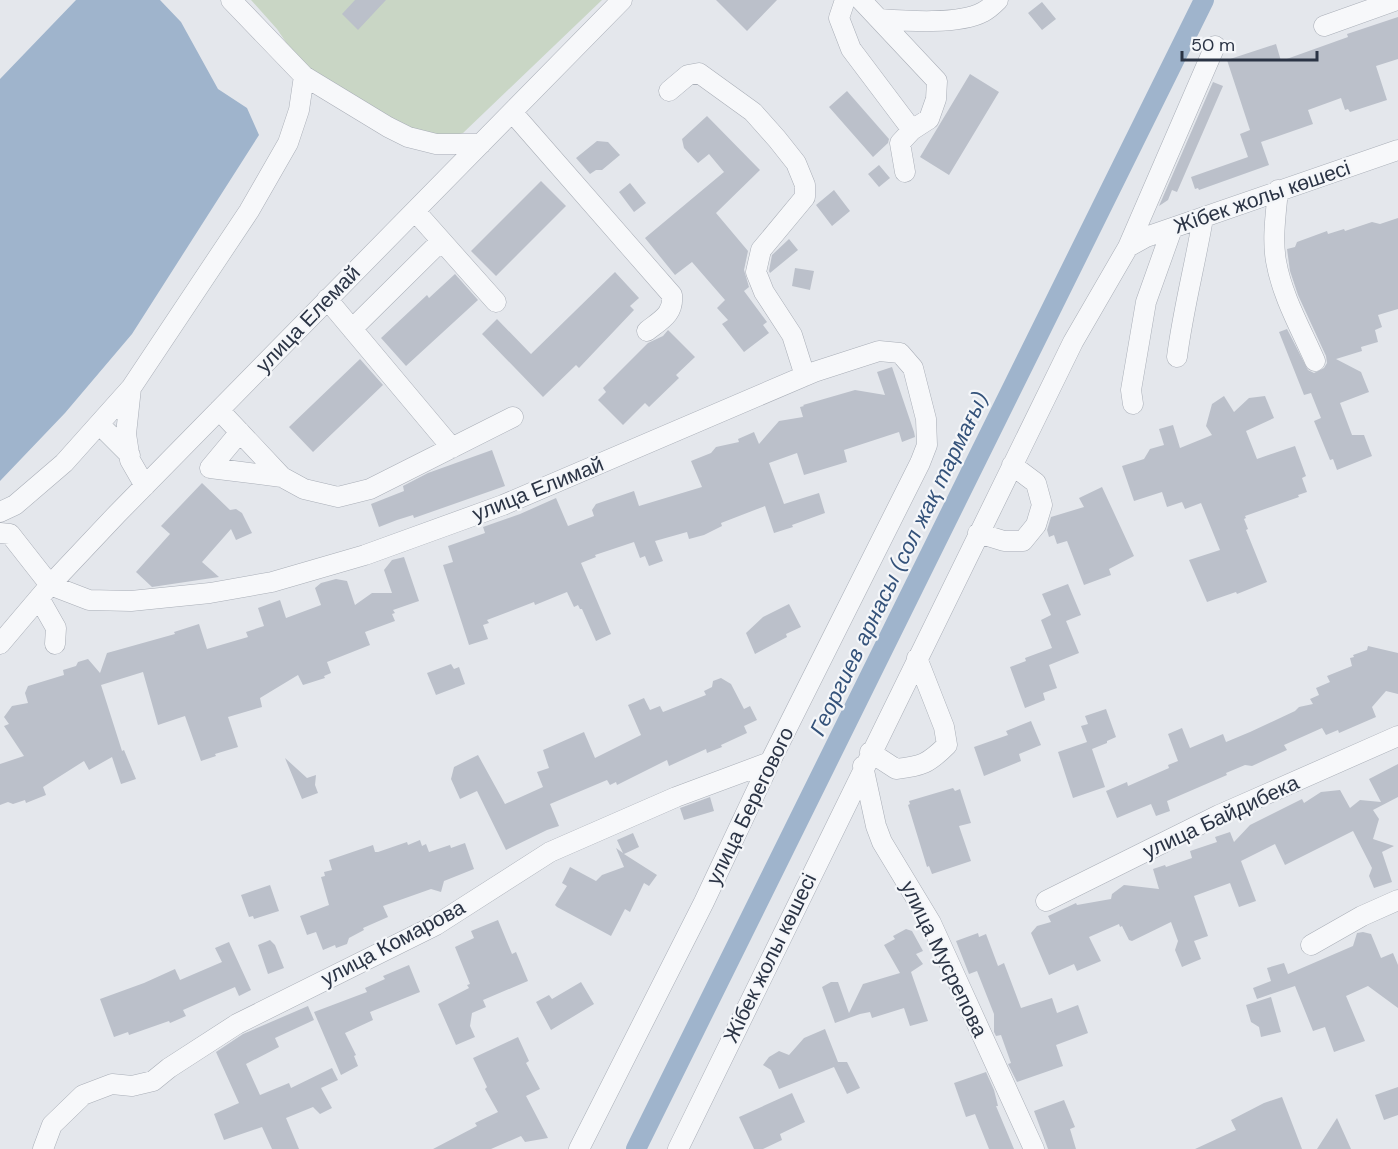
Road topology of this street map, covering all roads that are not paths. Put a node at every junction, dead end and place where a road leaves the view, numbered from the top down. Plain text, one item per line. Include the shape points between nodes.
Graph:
1 (231, 0) edge
2 (622, 0) edge
3 (845, 0) edge
4 (861, 0) edge
5 (998, 0) edge
6 (1396, 0) edge
7 (879, 19) junction
8 (1324, 26) dead end
9 (1215, 46) dead end
10 (304, 76) junction
11 (669, 91) dead end
12 (512, 112) junction
13 (912, 130) junction
14 (481, 144) junction
15 (1398, 150) edge
16 (905, 172) dead end
17 (1278, 190) junction
18 (415, 211) junction
19 (1203, 218) junction
20 (1172, 229) junction
21 (441, 241) junction
22 (1128, 247) junction
23 (327, 299) junction
24 (496, 302) dead end
25 (352, 329) junction
26 (647, 331) dead end
27 (1177, 357) dead end
28 (1315, 361) dead end
29 (805, 376) junction
30 (131, 388) junction
31 (1133, 404) dead end
32 (219, 410) junction
33 (513, 417) dead end
34 (99, 424) junction
35 (240, 432) junction
36 (452, 448) junction
37 (130, 455) junction
38 (920, 463) joint
39 (1012, 465) junction
40 (282, 477) junction
41 (145, 486) junction
42 (0, 512) edge
43 (0, 533) edge
44 (978, 533) junction
45 (45, 592) junction
46 (0, 644) edge
47 (55, 644) dead end
48 (917, 658) junction
49 (1398, 736) edge
50 (867, 759) junction
51 (770, 762) junction
52 (1398, 900) edge
53 (1046, 901) dead end
54 (1311, 945) dead end
55 (43, 1149) edge
56 (579, 1149) edge
57 (678, 1149) edge
58 (1034, 1149) edge

1 - 10 street
2 - 12 street, улица Елемай
3 - 13 street via 839,18 851,49
4 - 7 street
5 - 7 street via 982,12 961,17 922,22
6 - 8 street
7 - 13 street via 937,81 929,119
9 - 22 street, Жібек жолы көшесі
10 - 14 street via 408,137 436,144
10 - 30 street via 299,110 288,143 249,211
11 - 29 street via 688,75 699,73 753,112 796,164 805,184 805,197 761,250 756,272 792,335
12 - 14 street, улица Елемай
12 - 26 street via 672,295 669,314
13 - 16 street via 900,142
14 - 18 street, улица Елемай
15 - 17 street, Жібек жолы көшесі
17 - 19 street, Жібек жолы көшесі
17 - 28 street via 1276,260 1290,306
18 - 21 street
18 - 23 street, улица Елемай
19 - 20 street, Жібек жолы көшесі
19 - 27 street
20 - 22 street, Жібек жолы көшесі
20 - 31 street via 1146,302 1131,390
21 - 24 street
21 - 25 street
22 - 39 street, Жібек жолы көшесі via 1073,342
23 - 25 street
23 - 32 street, улица Елемай
25 - 36 street
29 - 38 street, улица Елимай via 879,351 900,353 913,368 926,419 927,445
29 - 45 street, улица Елимай via 503,505 365,555 272,582 132,601 89,600
30 - 34 street
30 - 37 street via 126,434
32 - 35 street
32 - 41 street, улица Елемай
33 - 36 street
34 - 37 street
34 - 42 street via 64,463 15,506
35 - 40 street
35 - 40 street via 210,468
36 - 40 street via 370,489 338,497 304,489
37 - 41 street
38 - 51 street, улица Берегового
39 - 44 street, Жібек жолы көшесі
39 - 44 street via 1036,483 1042,505 1036,525 1023,541 1004,541
41 - 45 street, улица Елемай
43 - 45 street via 10,534
44 - 48 street, Жібек жолы көшесі
45 - 46 street, улица Елемай
45 - 47 street via 56,628
48 - 50 street, Жібек жолы көшесі
48 - 50 street via 947,744 920,766 896,769
49 - 53 street, улица Байдибека via 1219,816
50 - 57 street, Жібек жолы көшесі
50 - 58 street, улица Мусрепова via 876,826 882,842 931,923
51 - 55 street, улица Комарова via 675,797 550,852 436,925 237,1024 153,1081 132,1086 112,1084 83,1095 52,1125
51 - 56 street, улица Берегового
52 - 54 street

